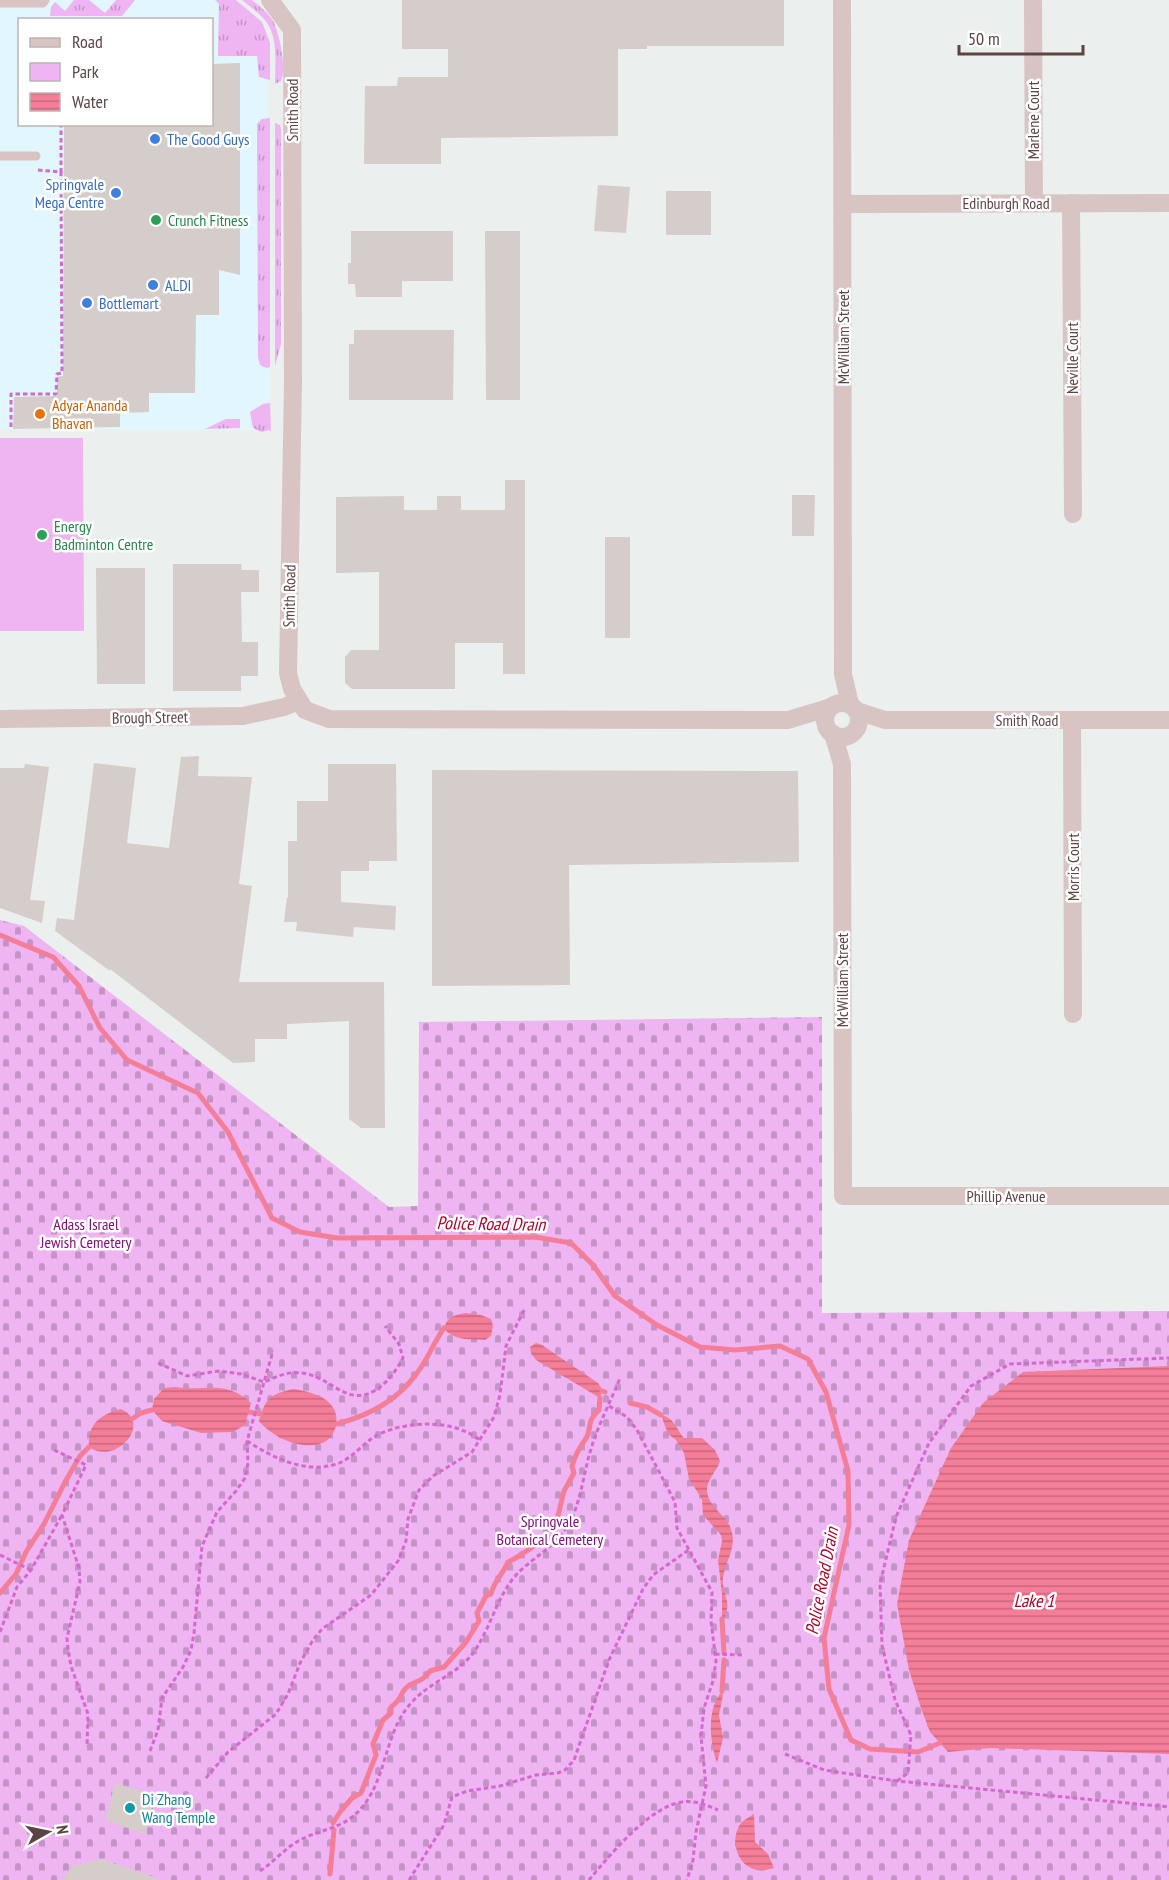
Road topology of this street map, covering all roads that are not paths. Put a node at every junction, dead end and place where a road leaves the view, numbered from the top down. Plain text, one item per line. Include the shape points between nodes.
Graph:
1 (45, 0) edge
2 (270, 0) edge
3 (842, 0) edge
4 (1033, 0) edge
5 (0, 3) edge
6 (0, 156) edge
7 (36, 156) dead end
8 (1034, 203) junction
9 (1071, 203) junction
10 (1169, 203) edge
11 (843, 204) junction
12 (1073, 514) dead end
13 (298, 701) junction
14 (843, 707) junction
15 (0, 719) edge
16 (788, 720) junction
17 (885, 720) junction
18 (1072, 720) junction
19 (1169, 720) edge
20 (854, 732) junction
21 (832, 734) junction
22 (842, 764) junction
23 (1073, 1014) dead end
24 (843, 1196) joint
25 (1169, 1196) edge

1 - 5 lane
2 - 13 street, Smith Road via 292,30 293,381 288,673
3 - 11 street, McWilliam Street
4 - 8 street, Marlene Court
6 - 7 lane
8 - 9 street, Edinburgh Road
8 - 11 street, Edinburgh Road
9 - 10 street, Edinburgh Road
9 - 12 street, Neville Court
11 - 14 street, McWilliam Street
13 - 15 street, Brough Street via 243,716
13 - 16 street via 305,710 329,718
14 - 16 street
14 - 17 street, Smith Road
14 - 20 street via 860,720
14 - 21 street via 825,714
16 - 21 street
17 - 18 street, Smith Road
17 - 20 street, Smith Road
18 - 19 street, Smith Road
18 - 23 street, Morris Court
20 - 21 street via 842,737
20 - 22 street, McWilliam Street
21 - 22 street, McWilliam Street
22 - 24 street, McWilliam Street
24 - 25 street, Phillip Avenue

